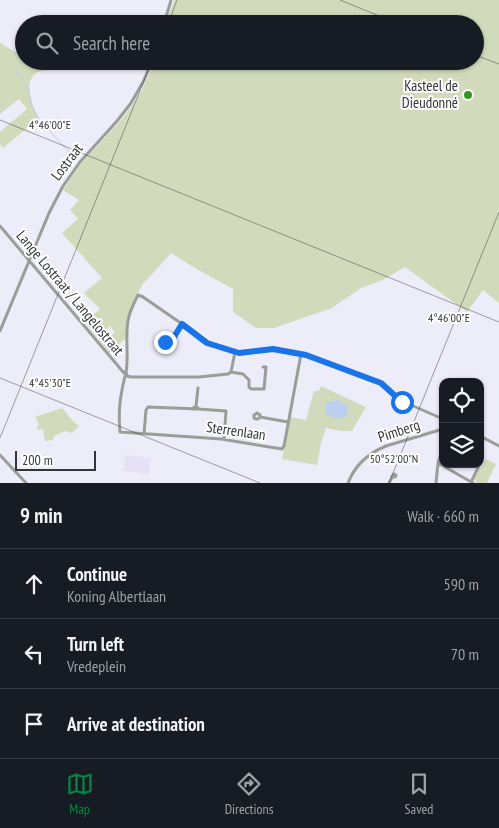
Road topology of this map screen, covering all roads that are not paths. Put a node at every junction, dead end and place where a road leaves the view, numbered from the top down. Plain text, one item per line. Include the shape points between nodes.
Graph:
1 (171, 0) edge
2 (167, 15) edge
3 (148, 70) edge
4 (0, 226) edge
5 (29, 260) junction
6 (182, 324) junction
7 (0, 331) edge
8 (172, 340) dead end
9 (235, 352) junction
10 (301, 354) junction
11 (263, 367) dead end
12 (231, 372) junction
13 (125, 374) junction
14 (198, 388) dead end
15 (197, 408) junction
16 (260, 417) dead end
17 (439, 417) edge
18 (288, 422) junction
19 (439, 430) edge
20 (144, 434) junction
21 (484, 438) edge
22 (224, 439) junction
23 (499, 446) edge
24 (0, 455) edge
25 (439, 460) edge
26 (438, 463) junction
27 (478, 468) edge
28 (392, 476) dead end
29 (472, 482) edge
30 (26, 483) edge
31 (348, 483) edge
32 (389, 483) edge
33 (436, 483) edge

1 - 2 street
3 - 5 street, Lostraat via 131,103 63,186
4 - 5 street, Lange Lostraat / Langelostraat
5 - 7 street, Lostraat
5 - 13 street, Lange Lostraat / Langelostraat
6 - 8 street
6 - 9 street via 207,343
6 - 13 street via 138,295 129,314
9 - 10 street via 273,349
9 - 12 street
10 - 17 street via 381,383 402,402
10 - 18 street, Sterrenlaan
11 - 12 street via 266,367 264,389 249,388 249,380 244,374
12 - 13 street via 199,377 131,377
13 - 20 street, Sterrenlaan via 118,411 120,432
14 - 15 street
15 - 20 street via 148,407
15 - 22 street via 226,411
16 - 18 street
18 - 22 street, Sterrenlaan via 282,448
19 - 31 street, Pimberg via 371,453 360,462
20 - 22 street, Sterrenlaan
21 - 23 street
24 - 30 street
25 - 26 street
26 - 29 street
26 - 33 street
27 - 29 street
28 - 32 street via 395,477 396,475 394,474

